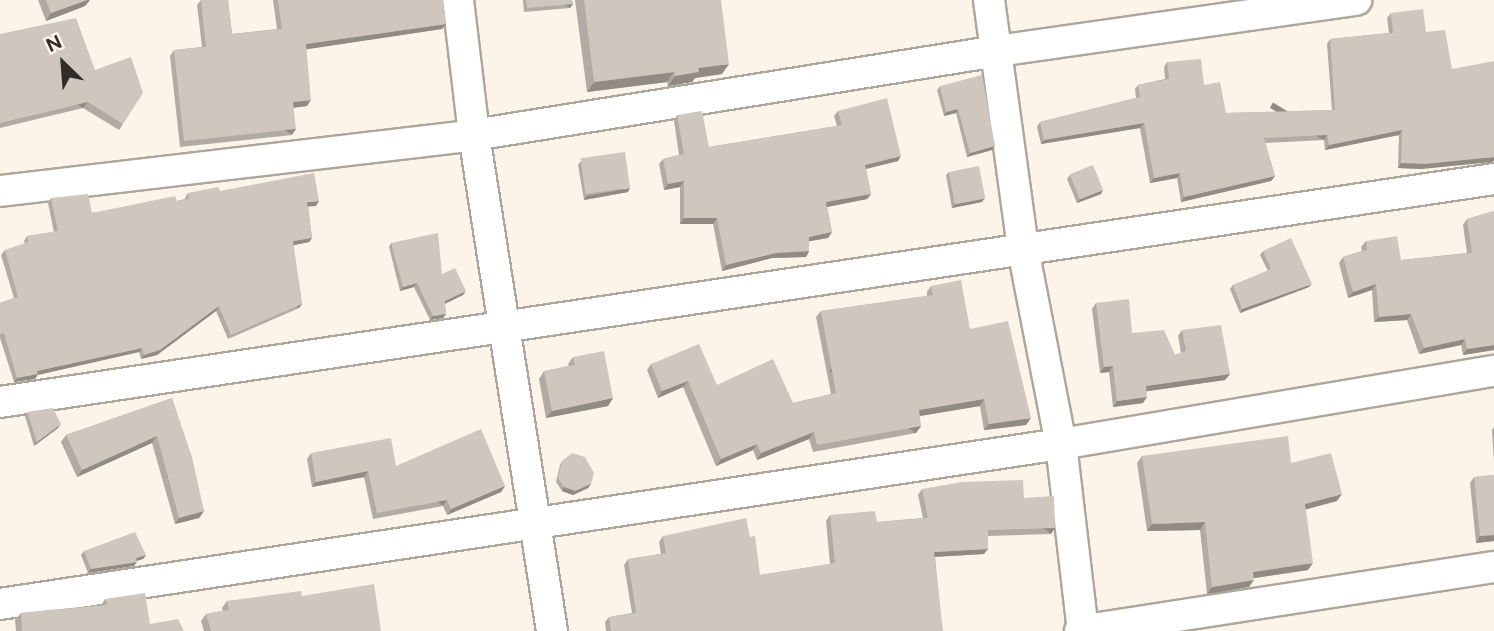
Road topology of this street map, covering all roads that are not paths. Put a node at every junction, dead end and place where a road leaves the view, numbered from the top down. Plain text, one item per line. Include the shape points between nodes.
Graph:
1 (458, 0) edge
2 (989, 0) edge
3 (1356, 0) edge
4 (997, 51) junction
5 (474, 135) junction
6 (1494, 180) edge
7 (0, 191) edge
8 (1023, 249) junction
9 (505, 326) junction
10 (1494, 371) edge
11 (0, 402) edge
12 (1061, 444) junction
13 (534, 524) junction
14 (1494, 567) edge
15 (0, 604) edge
16 (552, 631) edge
17 (1082, 631) edge

1 - 5 street
2 - 4 street
3 - 4 street
4 - 5 street
4 - 8 street
5 - 7 street
5 - 9 street
6 - 8 street
8 - 9 street
8 - 12 street
9 - 11 street
9 - 13 street
10 - 12 street
12 - 13 street
12 - 17 street
13 - 15 street
13 - 16 street
14 - 17 street

